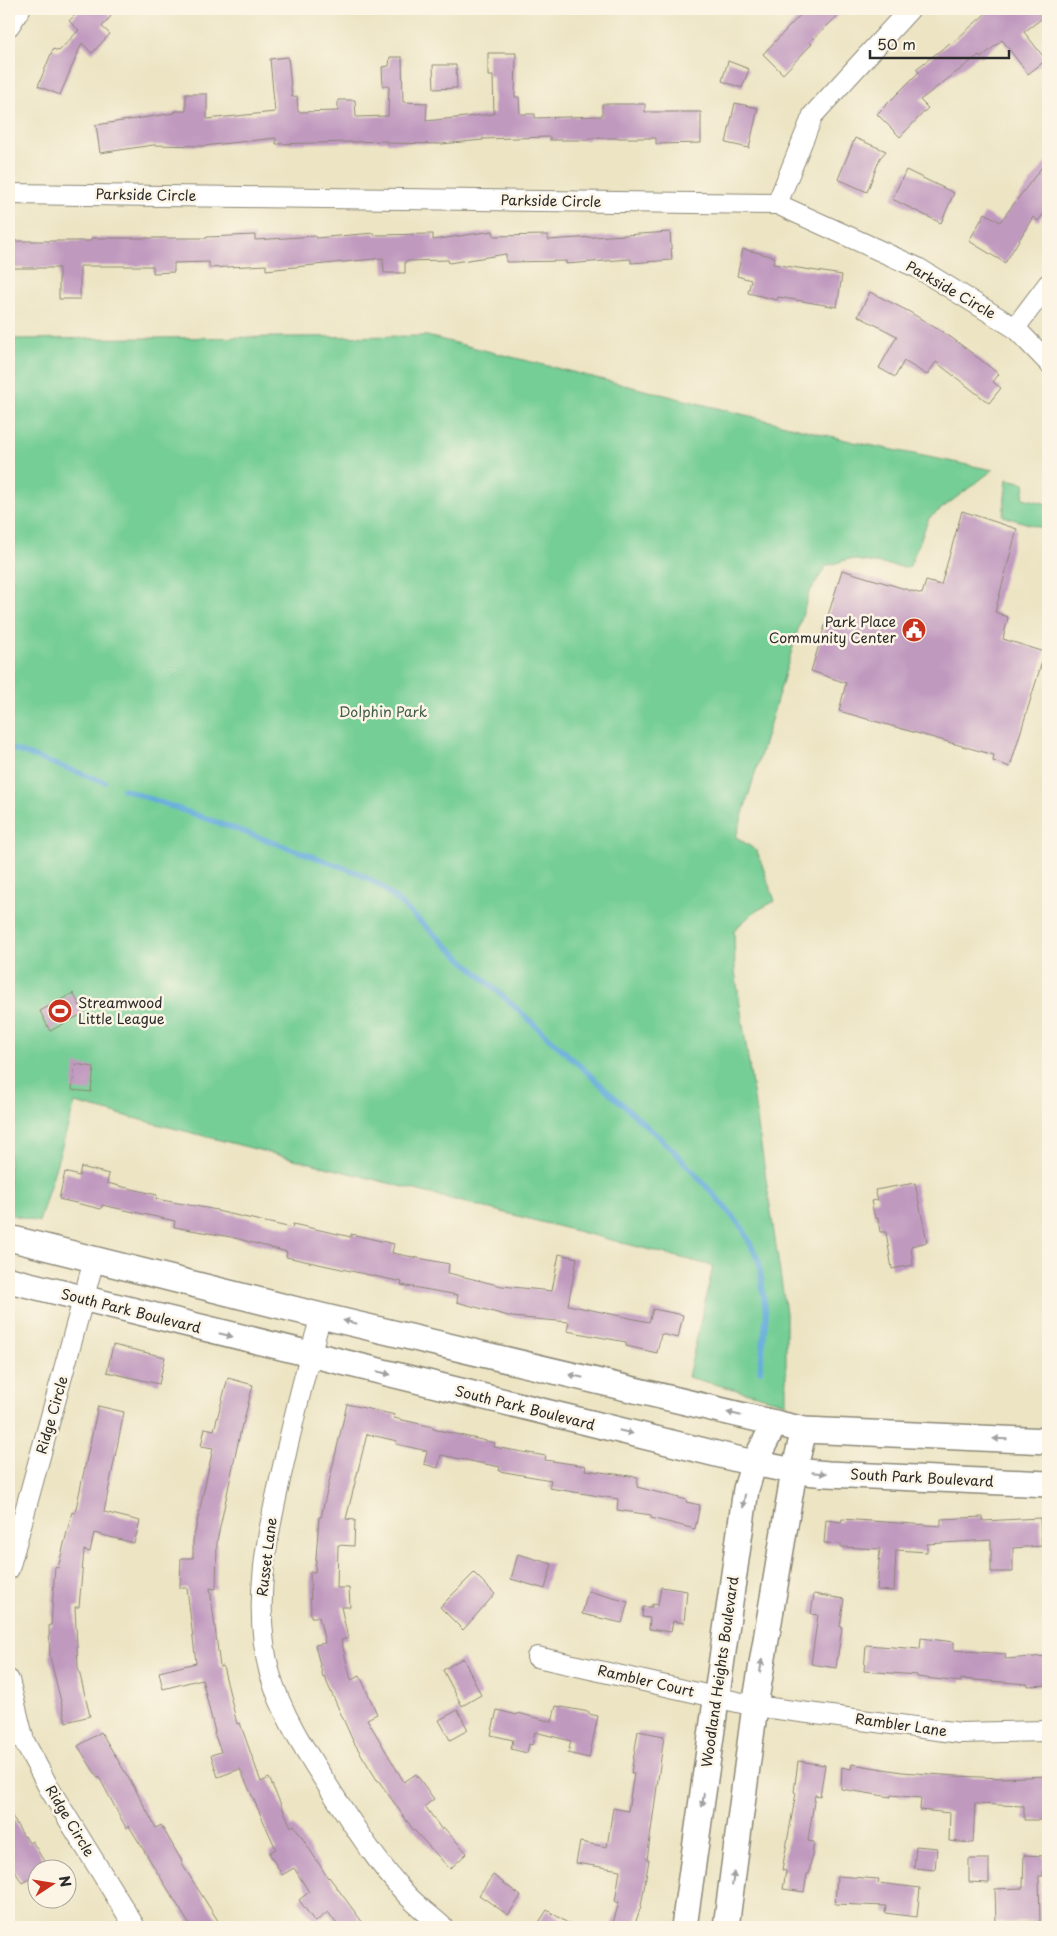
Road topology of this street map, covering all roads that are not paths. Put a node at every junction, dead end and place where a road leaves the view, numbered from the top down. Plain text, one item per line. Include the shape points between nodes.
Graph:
1 (20, 9) edge
2 (910, 9) edge
3 (9, 26) edge
4 (9, 194) edge
5 (777, 204) junction
6 (1048, 284) edge
7 (1015, 328) junction
8 (1048, 362) edge
9 (9, 1238) edge
10 (94, 1260) junction
11 (9, 1280) edge
12 (84, 1299) junction
13 (321, 1316) junction
14 (310, 1355) junction
15 (775, 1423) junction
16 (804, 1430) junction
17 (1048, 1441) edge
18 (754, 1463) junction
19 (794, 1471) junction
20 (1048, 1484) edge
21 (9, 1569) edge
22 (537, 1657) dead end
23 (9, 1680) edge
24 (716, 1697) junction
25 (755, 1706) junction
26 (1048, 1731) edge
27 (135, 1927) edge
28 (443, 1927) edge
29 (684, 1927) edge
30 (726, 1927) edge

1 - 3 street
2 - 5 street via 813,115
4 - 5 street, Parkside Circle
5 - 7 street, Parkside Circle via 918,268
6 - 7 street
7 - 8 street, Parkside Circle
9 - 10 street
10 - 12 street, Ridge Circle
10 - 13 street
11 - 12 street, South Park Boulevard
12 -> 14 street, South Park Boulevard
12 - 21 street, Ridge Circle
13 - 14 street, Russet Lane
15 -> 13 street
14 -> 18 street, South Park Boulevard
14 - 28 street, Russet Lane via 269,1528 261,1588 270,1674 286,1716 307,1754 370,1850 407,1895
15 - 16 street
15 - 18 street, Woodland Heights Boulevard
17 -> 16 street
16 - 19 street
18 - 19 street, South Park Boulevard
18 -> 24 street, Woodland Heights Boulevard via 746,1489
19 -> 20 street, South Park Boulevard
25 -> 19 street
22 - 24 street, Rambler Court
23 - 27 street, Ridge Circle via 24,1741 49,1788
24 - 25 street, Rambler Court
24 -> 29 street, Woodland Heights Boulevard
25 - 26 street, Rambler Lane via 960,1733
30 -> 25 street

